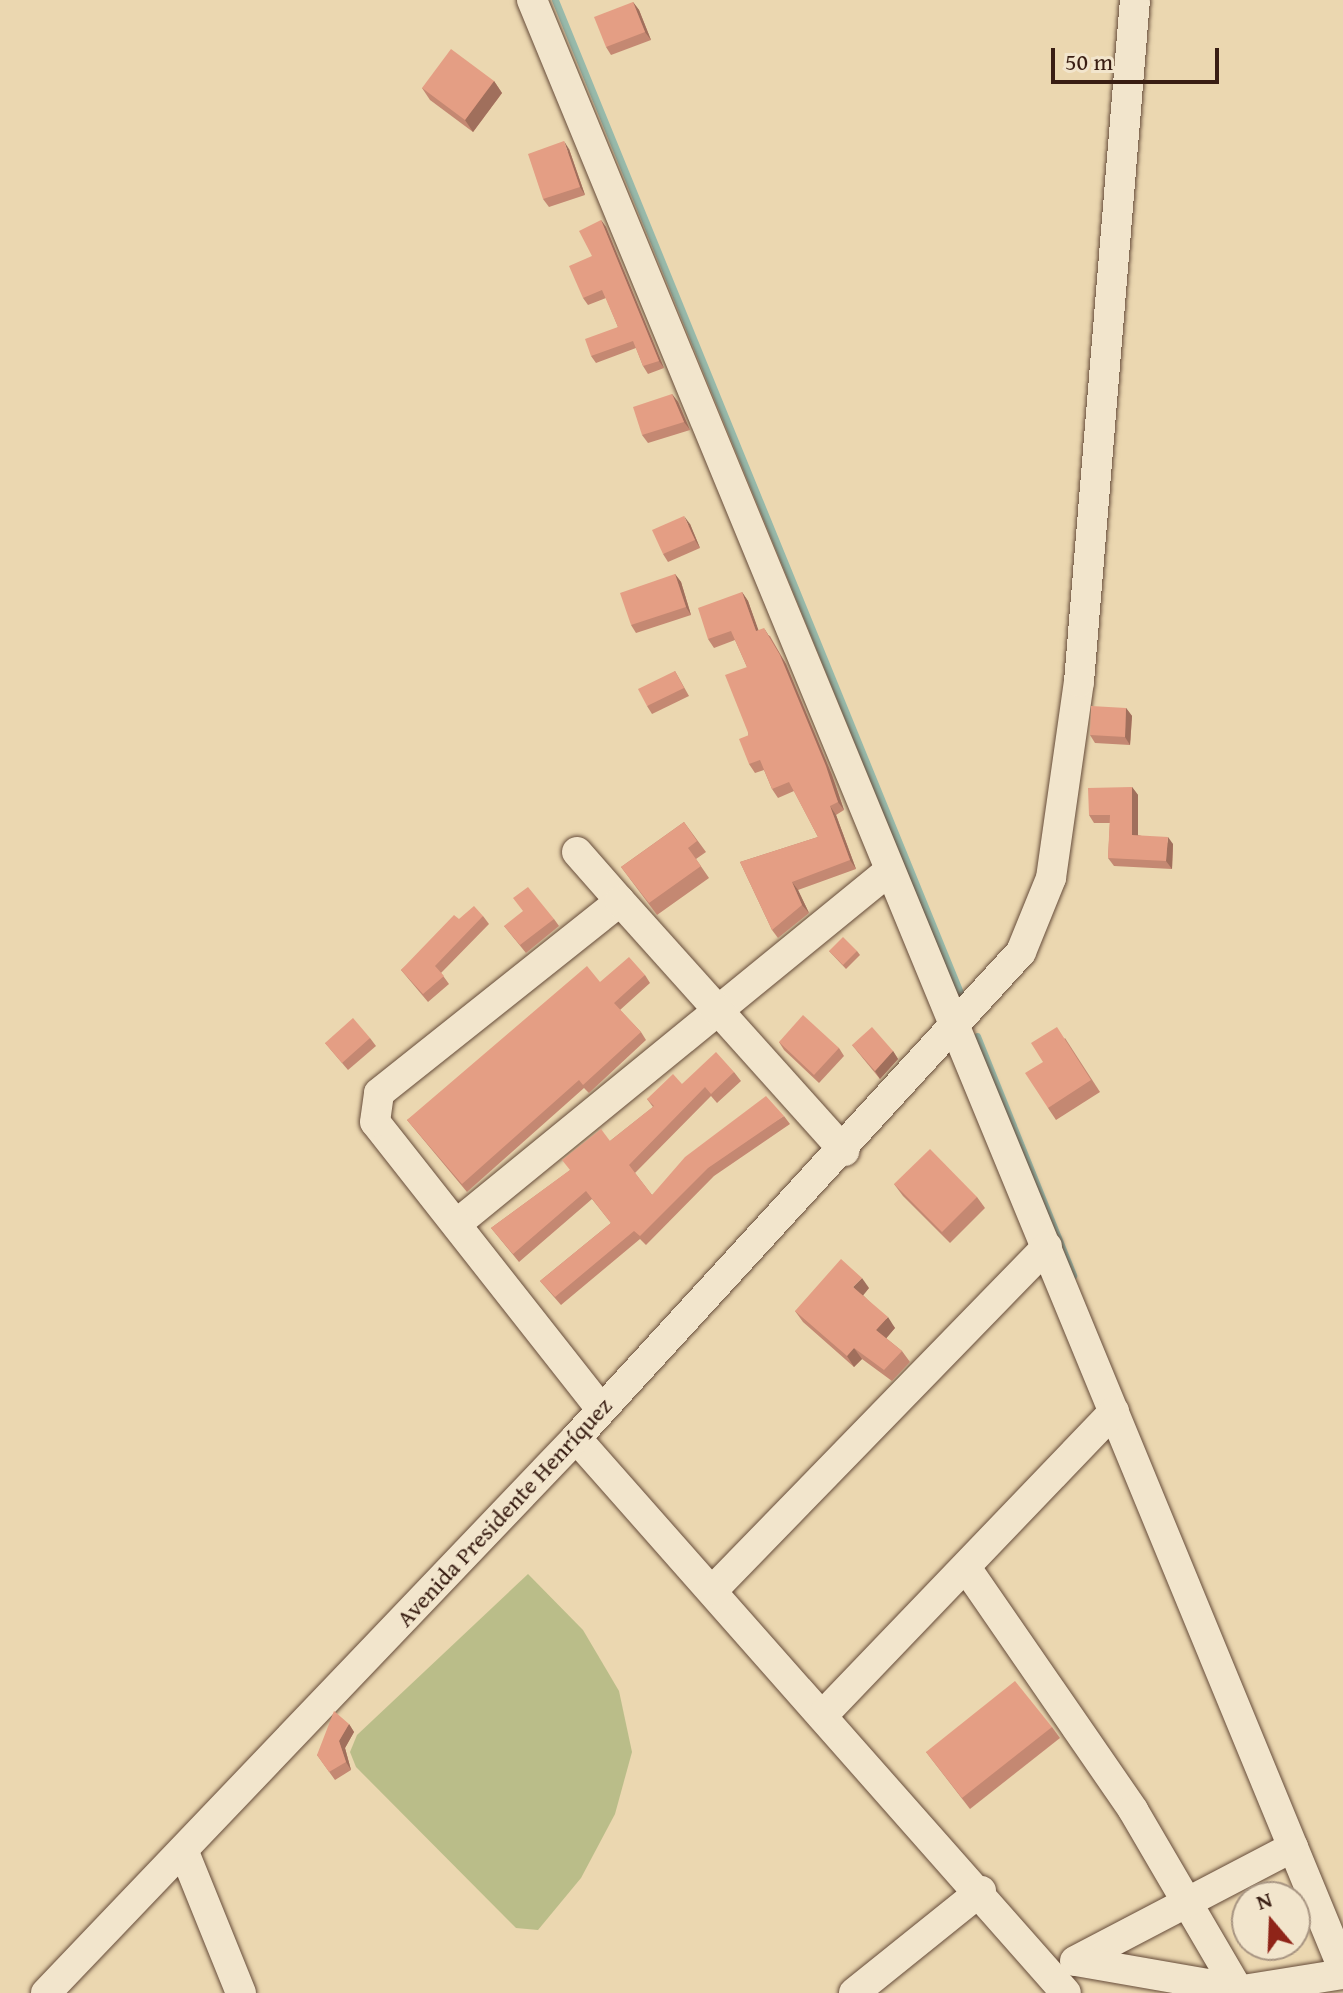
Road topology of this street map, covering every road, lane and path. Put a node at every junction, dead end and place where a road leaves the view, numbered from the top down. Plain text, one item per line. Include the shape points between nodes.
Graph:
1 (532, 0) edge
2 (1135, 0) edge
3 (577, 852) dead end
4 (890, 870) junction
5 (620, 901) junction
6 (717, 1012) junction
7 (957, 1026) junction
8 (844, 1151) junction
9 (459, 1222) junction
10 (1047, 1247) junction
11 (601, 1409) junction
12 (1114, 1412) junction
13 (576, 1438) junction
14 (967, 1569) junction
15 (713, 1590) junction
16 (822, 1716) junction
17 (1293, 1847) junction
18 (184, 1852) junction
19 (981, 1891) junction
20 (1188, 1899) junction
21 (1343, 1971) edge
22 (1066, 1976) edge
23 (57, 1989) edge
24 (1242, 1991) edge
25 (241, 1993) edge
26 (854, 1993) edge

1 - 4 street
2 - 7 street, Avenida Presidente Henríquez via 1079,682 1051,878 1021,952
3 - 5 street
4 - 6 street
4 - 7 street
5 - 6 street
5 - 9 street via 379,1093 375,1122
6 - 8 street
6 - 9 street
7 - 8 street, Avenida Presidente Henríquez
7 - 10 street
8 - 11 street, Avenida Presidente Henríquez
9 - 11 street
10 - 12 street
10 - 15 street
11 - 13 street, Avenida Presidente Henríquez
12 - 14 street
12 - 17 street
13 - 15 street
13 - 18 street, Avenida Presidente Henríquez
14 - 16 street
14 - 20 street
15 - 16 street
16 - 19 street
17 - 20 street
17 - 21 street
18 - 23 street, Avenida Presidente Henríquez
18 - 25 street
19 - 22 street
19 - 26 street
20 - 22 street
20 - 24 street
21 - 24 street
22 - 24 street

